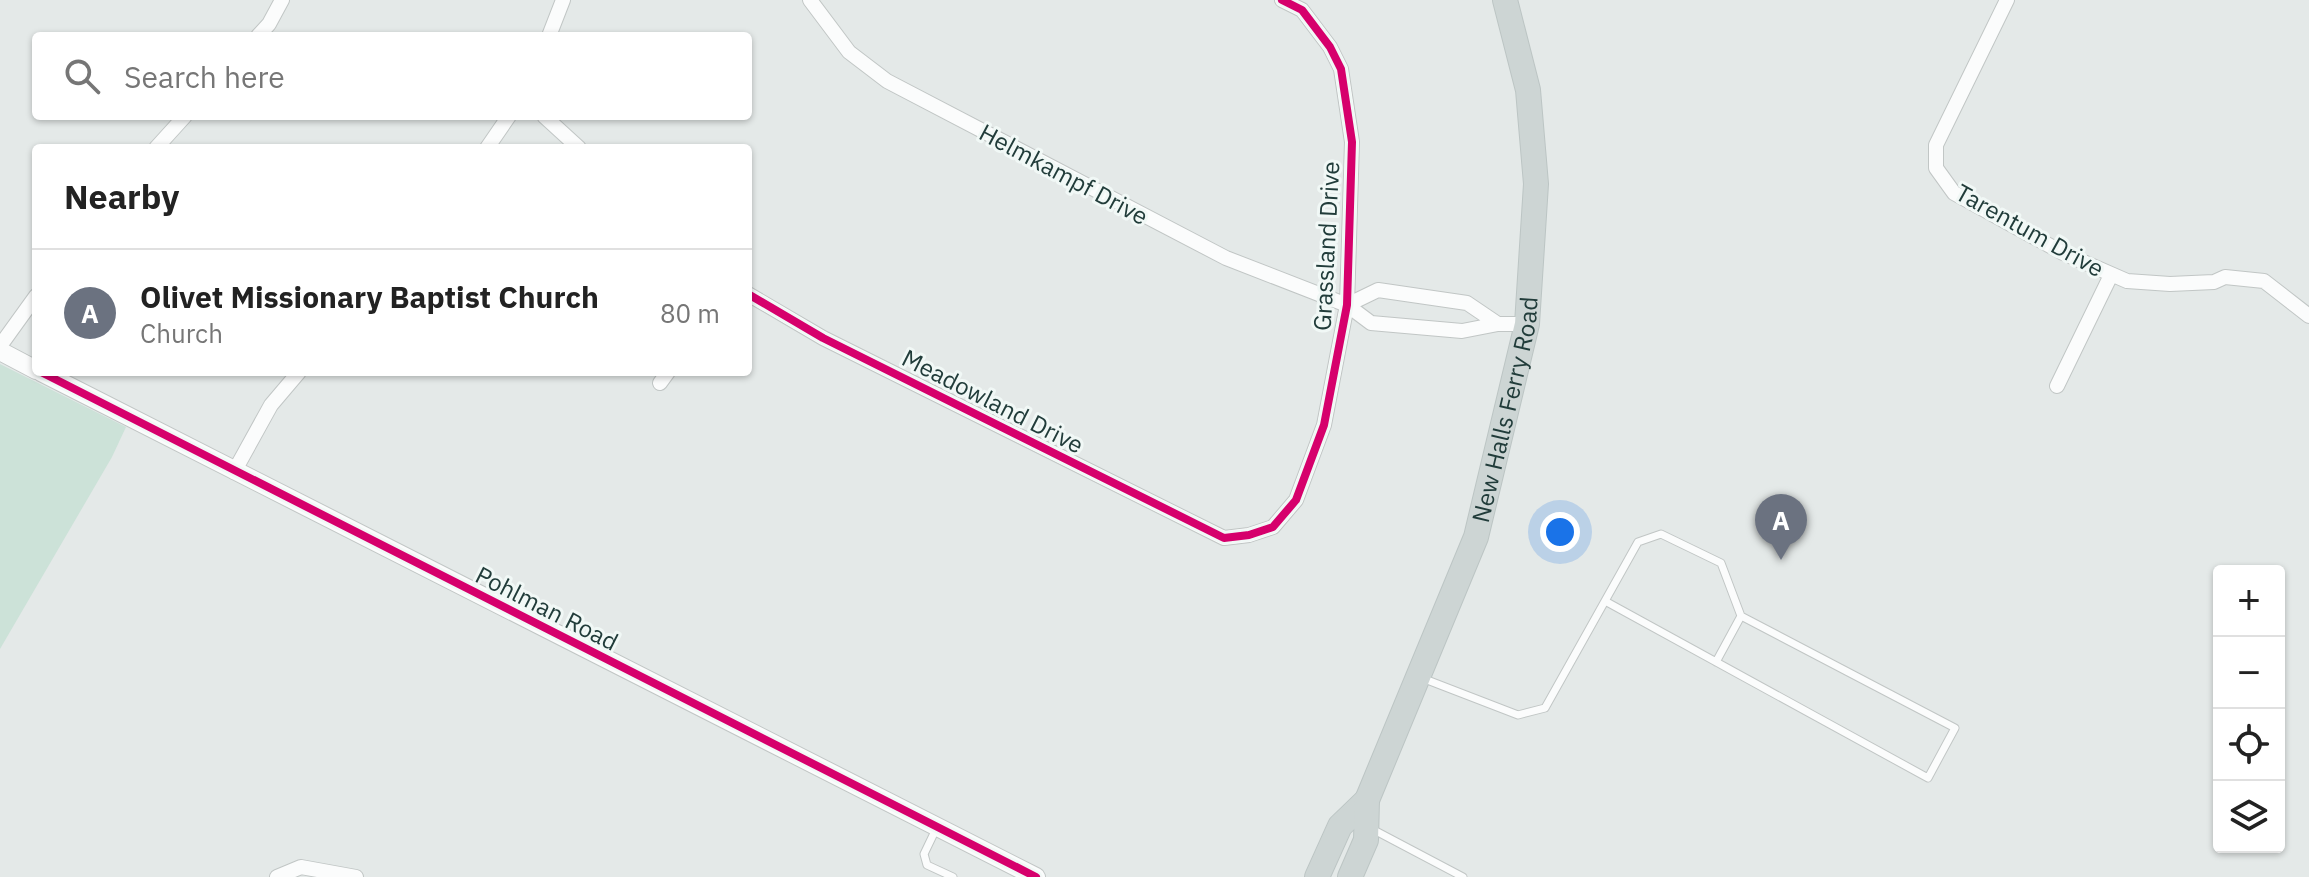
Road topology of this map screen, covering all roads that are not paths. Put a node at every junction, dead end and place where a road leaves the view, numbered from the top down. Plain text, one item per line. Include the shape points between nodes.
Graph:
1 (282, 0) edge
2 (563, 0) edge
3 (810, 0) edge
4 (1282, 0) edge
5 (1505, 0) edge
6 (2007, 0) edge
7 (262, 32) edge
8 (551, 32) edge
9 (181, 120) edge
10 (506, 120) edge
11 (548, 120) edge
12 (160, 144) edge
13 (490, 144) edge
14 (575, 144) edge
15 (2111, 275) junction
16 (752, 296) edge
17 (32, 302) edge
18 (1347, 305) junction
19 (2309, 316) edge
20 (1498, 324) junction
21 (1527, 324) junction
22 (0, 348) edge
23 (32, 367) edge
24 (48, 376) edge
25 (296, 376) edge
26 (2057, 386) dead end
27 (234, 472) junction
28 (1224, 538) joint
29 (1605, 601) junction
30 (1741, 616) junction
31 (1716, 662) junction
32 (1416, 676) junction
33 (1367, 800) junction
34 (1367, 826) junction
35 (937, 827) junction
36 (277, 877) edge
37 (356, 877) edge
38 (953, 877) edge
39 (1036, 877) edge
40 (1317, 877) edge
41 (1350, 877) edge
42 (1463, 877) edge

1 - 7 street
2 - 8 street
3 - 18 street, Helmkampf Drive via 849,52 887,81 1226,258
4 - 18 street, Grassland Drive via 1302,10 1341,69 1352,142
5 - 21 main road, New Halls Ferry Road via 1528,90 1536,184
6 - 15 street, Tarentum Drive via 1936,145 1936,168 1954,193
9 - 12 street
10 - 13 street
11 - 14 street
15 - 19 street, Tarentum Drive via 2170,284 2225,277 2264,281
15 - 26 street
16 - 28 street, Meadowland Drive via 823,338
17 - 22 street
18 - 20 street, Helmkampf Drive via 1371,323 1462,331
18 - 20 street via 1378,290 1467,303
18 - 28 street, Grassland Drive via 1324,425 1296,500 1273,527
20 - 21 street, Helmkampf Drive
21 - 32 main road, New Halls Ferry Road via 1476,537
22 - 23 street, Pohlman Road
24 - 27 street, Pohlman Road
25 - 27 street via 271,405
27 - 35 street, Pohlman Road
29 - 30 lane via 1638,542 1661,534 1721,563
29 - 31 lane
29 - 32 lane via 1545,708 1518,715
30 - 31 lane
30 - 31 lane via 1955,728 1928,778
32 - 33 main road, New Halls Ferry Road
33 - 34 main road, New Halls Ferry Road
33 - 40 main road, New Halls Ferry Road via 1340,826
34 - 41 main road, New Halls Ferry Road
34 - 42 lane
35 - 38 lane via 924,854 927,865
35 - 39 street, Pohlman Road
36 - 37 street via 301,867

